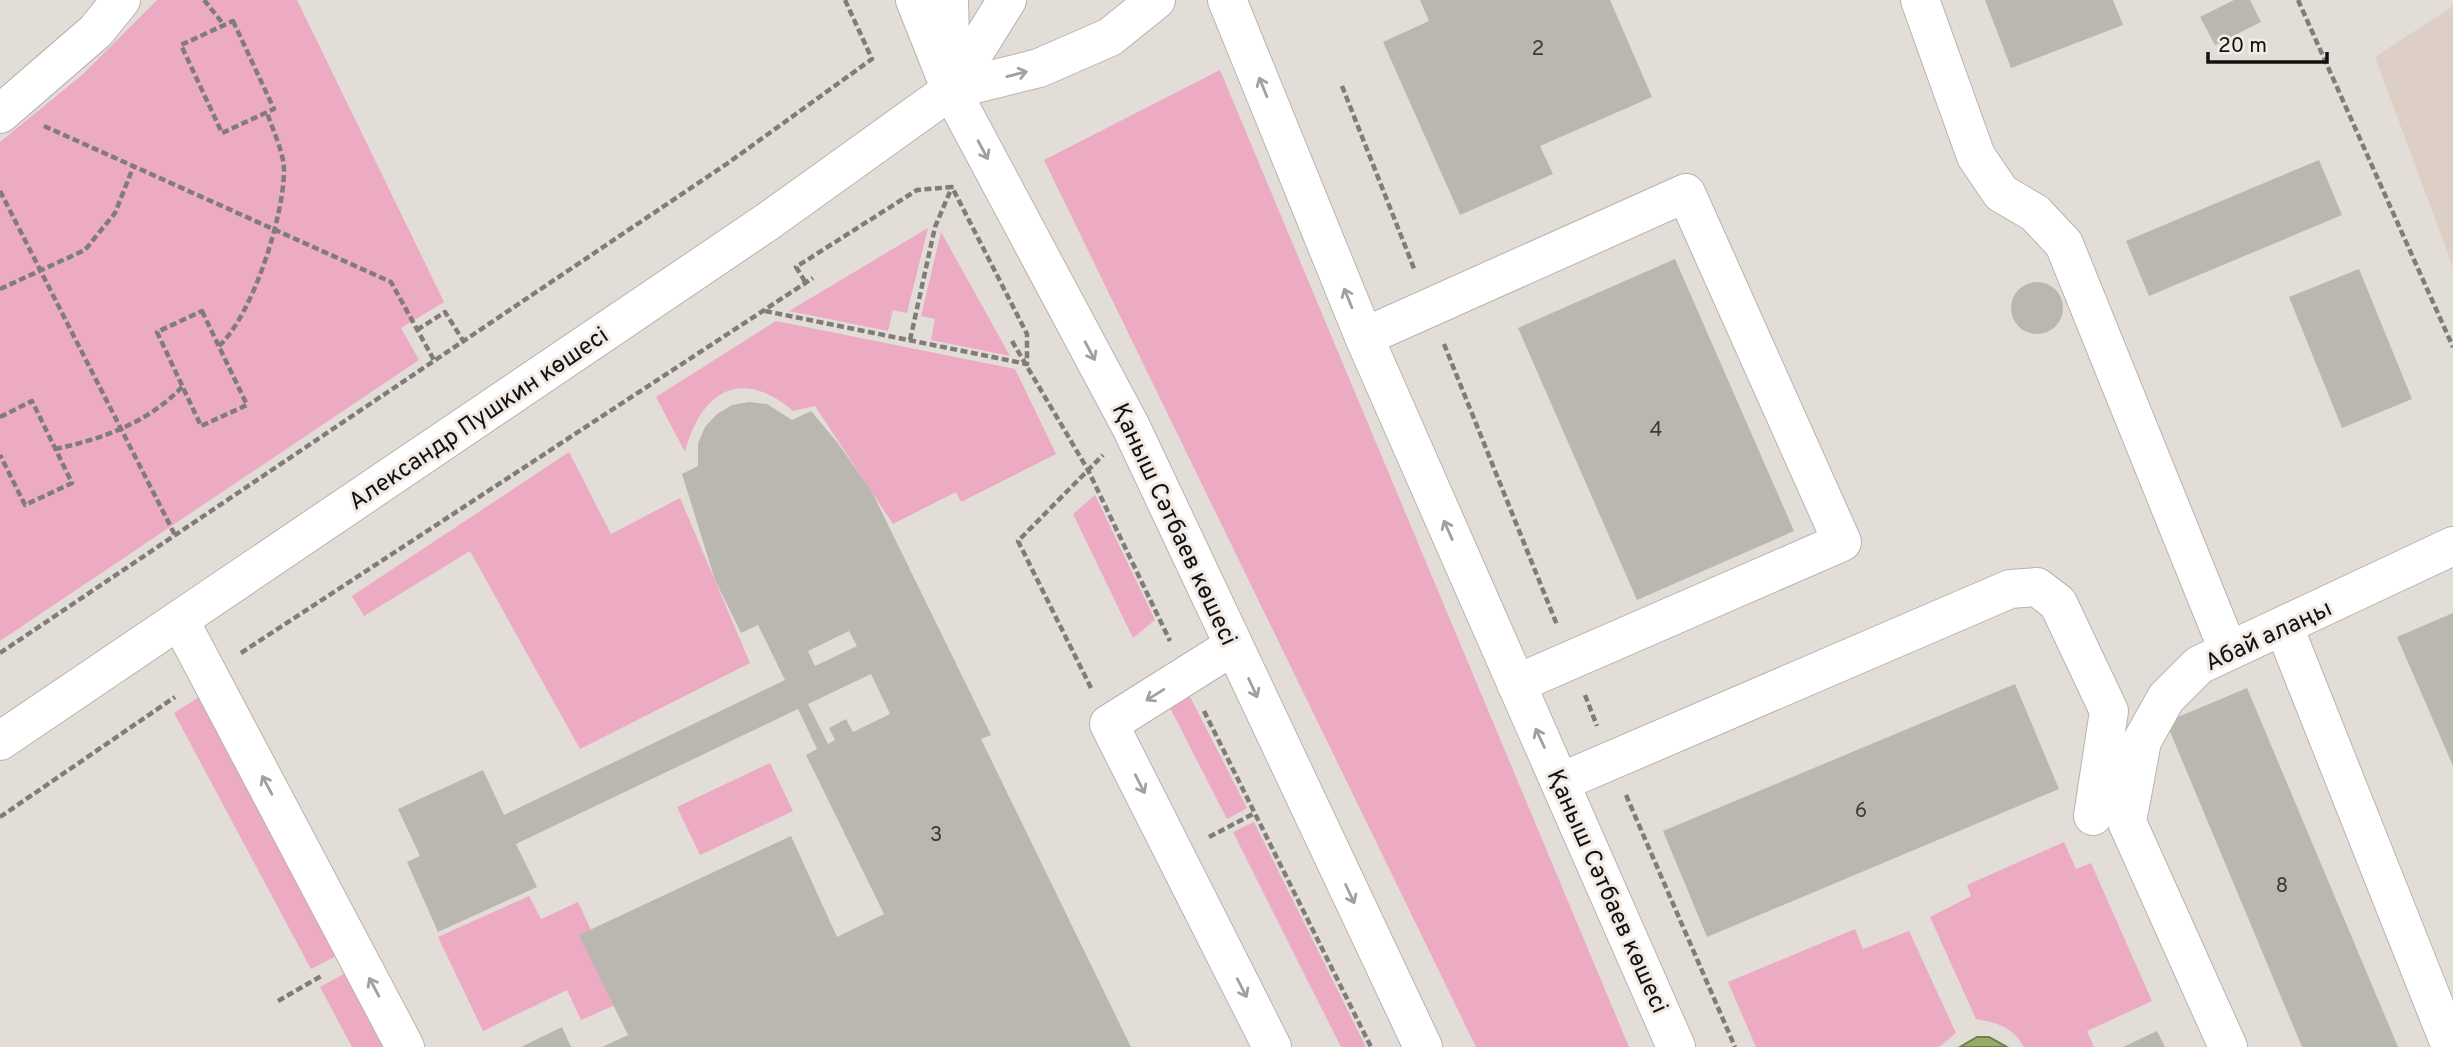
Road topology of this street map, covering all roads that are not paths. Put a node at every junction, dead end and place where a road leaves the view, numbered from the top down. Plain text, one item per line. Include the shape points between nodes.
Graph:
1 (121, 0) edge
2 (915, 0) edge
3 (949, 0) edge
4 (1007, 0) edge
5 (1156, 0) edge
6 (1227, 0) edge
7 (1920, 0) edge
8 (951, 90) junction
9 (4, 112) edge
10 (1364, 337) junction
11 (2453, 546) edge
12 (180, 621) junction
13 (2284, 627) junction
14 (1233, 646) junction
15 (2228, 650) junction
16 (1516, 684) junction
17 (0, 741) edge
18 (1561, 782) junction
19 (2093, 816) dead end
20 (405, 1047) edge
21 (1272, 1047) edge
22 (1423, 1047) edge
23 (1676, 1047) edge
24 (2228, 1047) edge
25 (2451, 1047) edge

1 - 9 main road via 96,31
2 - 8 main road
3 - 8 main road, Қаныш Сәтбаев көшесі
4 - 8 main road
8 -> 5 main road via 1039,68 1111,37
10 -> 6 main road, Қаныш Сәтбаев көшесі
7 - 15 main road via 1976,156 2001,194 2035,213 2064,244
8 - 12 main road, Александр Пушкин көшесі via 767,222
8 -> 14 main road, Қаныш Сәтбаев көшесі via 1131,427
16 -> 10 main road, Қаныш Сәтбаев көшесі
10 - 16 main road via 1686,193 1842,542
11 - 13 main road, Абай алаңы
12 - 17 main road, Александр Пушкин көшесі
20 -> 12 main road
13 - 15 main road, Абай алаңы
13 - 25 main road
14 -> 21 main road via 1109,723
14 -> 22 main road, Қаныш Сәтбаев көшесі
15 - 24 main road, Абай алаңы via 2199,665 2166,698 2142,741 2127,822
18 -> 16 main road, Қаныш Сәтбаев көшесі
18 - 19 main road via 2010,589 2037,587 2058,603 2109,711
18 - 23 main road, Қаныш Сәтбаев көшесі

